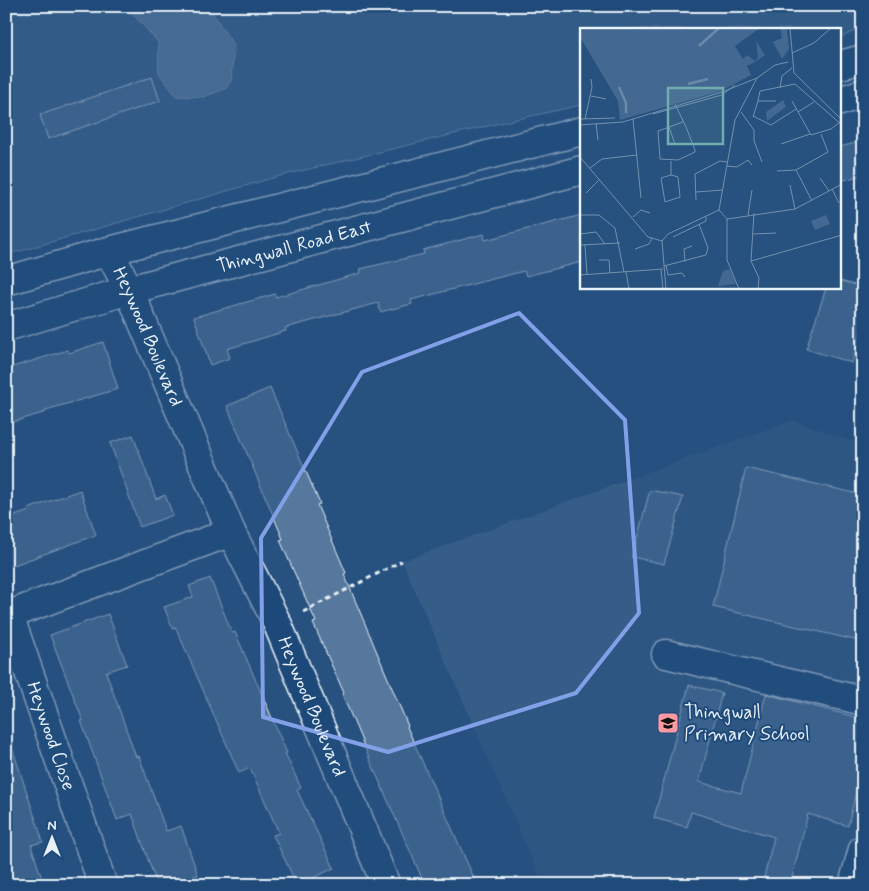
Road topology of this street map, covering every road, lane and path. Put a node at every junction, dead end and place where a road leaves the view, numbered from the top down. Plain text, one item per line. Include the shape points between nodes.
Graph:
1 (863, 59) edge
2 (842, 64) edge
3 (863, 94) edge
4 (842, 100) edge
5 (580, 132) edge
6 (580, 171) edge
7 (109, 251) junction
8 (6, 281) edge
9 (129, 290) junction
10 (6, 327) edge
11 (231, 532) junction
12 (402, 562) dead end
13 (8, 616) edge
14 (278, 625) junction
15 (666, 654) dead end
16 (863, 701) edge
17 (863, 849) edge
18 (103, 885) edge
19 (386, 885) edge
20 (853, 885) edge

1 - 2 street
3 - 4 street
5 - 7 street
6 - 9 street, Thingwall Road East
7 - 8 street
7 - 9 street, Heywood Boulevard
9 - 10 street, Thingwall Road East
9 - 11 street, Heywood Boulevard
11 - 13 street
11 - 14 street, Heywood Boulevard
12 - 14 path
13 - 18 street, Heywood Close
14 - 19 street, Heywood Boulevard
15 - 16 street
17 - 20 street

